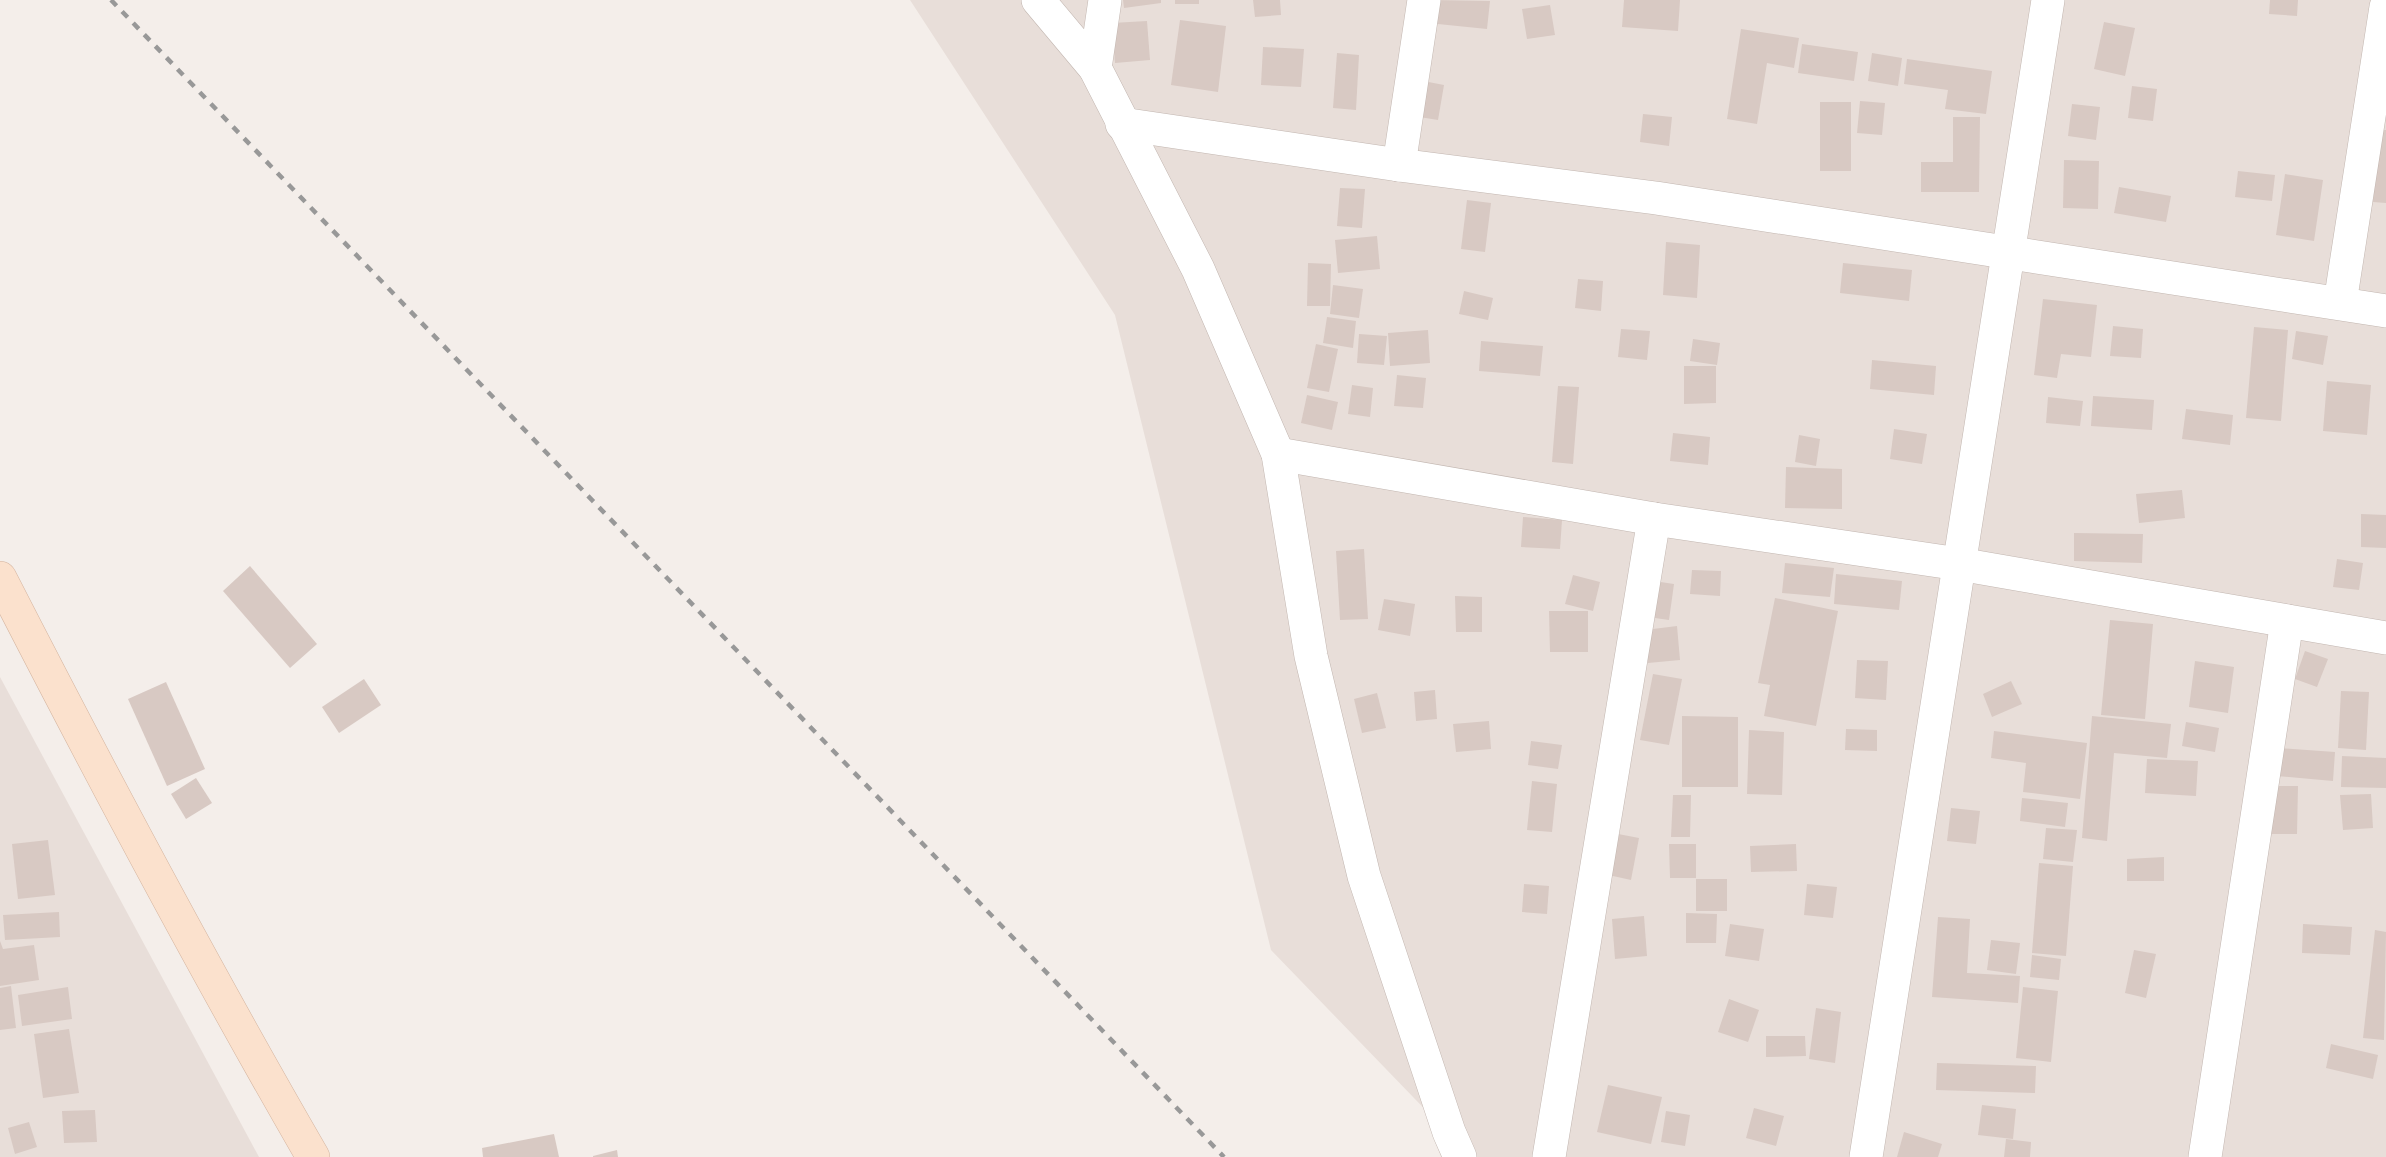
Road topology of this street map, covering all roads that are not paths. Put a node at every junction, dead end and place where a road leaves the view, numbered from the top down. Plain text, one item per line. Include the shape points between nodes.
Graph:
1 (1038, 0) edge
2 (1105, 0) edge
3 (1424, 0) edge
4 (2048, 0) edge
5 (2386, 7) edge
6 (1095, 68) junction
7 (1122, 124) junction
8 (1399, 165) junction
9 (2008, 253) junction
10 (2340, 303) junction
11 (2386, 311) edge
12 (1278, 454) junction
13 (1654, 519) junction
14 (1959, 564) junction
15 (0, 578) edge
16 (2287, 621) junction
17 (2386, 638) edge
18 (313, 1157) edge
19 (1460, 1157) edge
20 (1549, 1157) edge
21 (1866, 1157) edge
22 (2205, 1157) edge

1 - 6 street
2 - 6 street
3 - 8 street
4 - 9 street
5 - 10 street
6 - 7 street
7 - 8 street
7 - 12 street via 1198,269
8 - 9 street via 1656,198
9 - 10 street
9 - 14 street
10 - 11 street
12 - 13 street
12 - 19 street via 1311,656 1364,876
13 - 14 street
13 - 20 street
14 - 16 street
14 - 21 street
15 - 18 main road via 76,728
16 - 17 street
16 - 22 street

